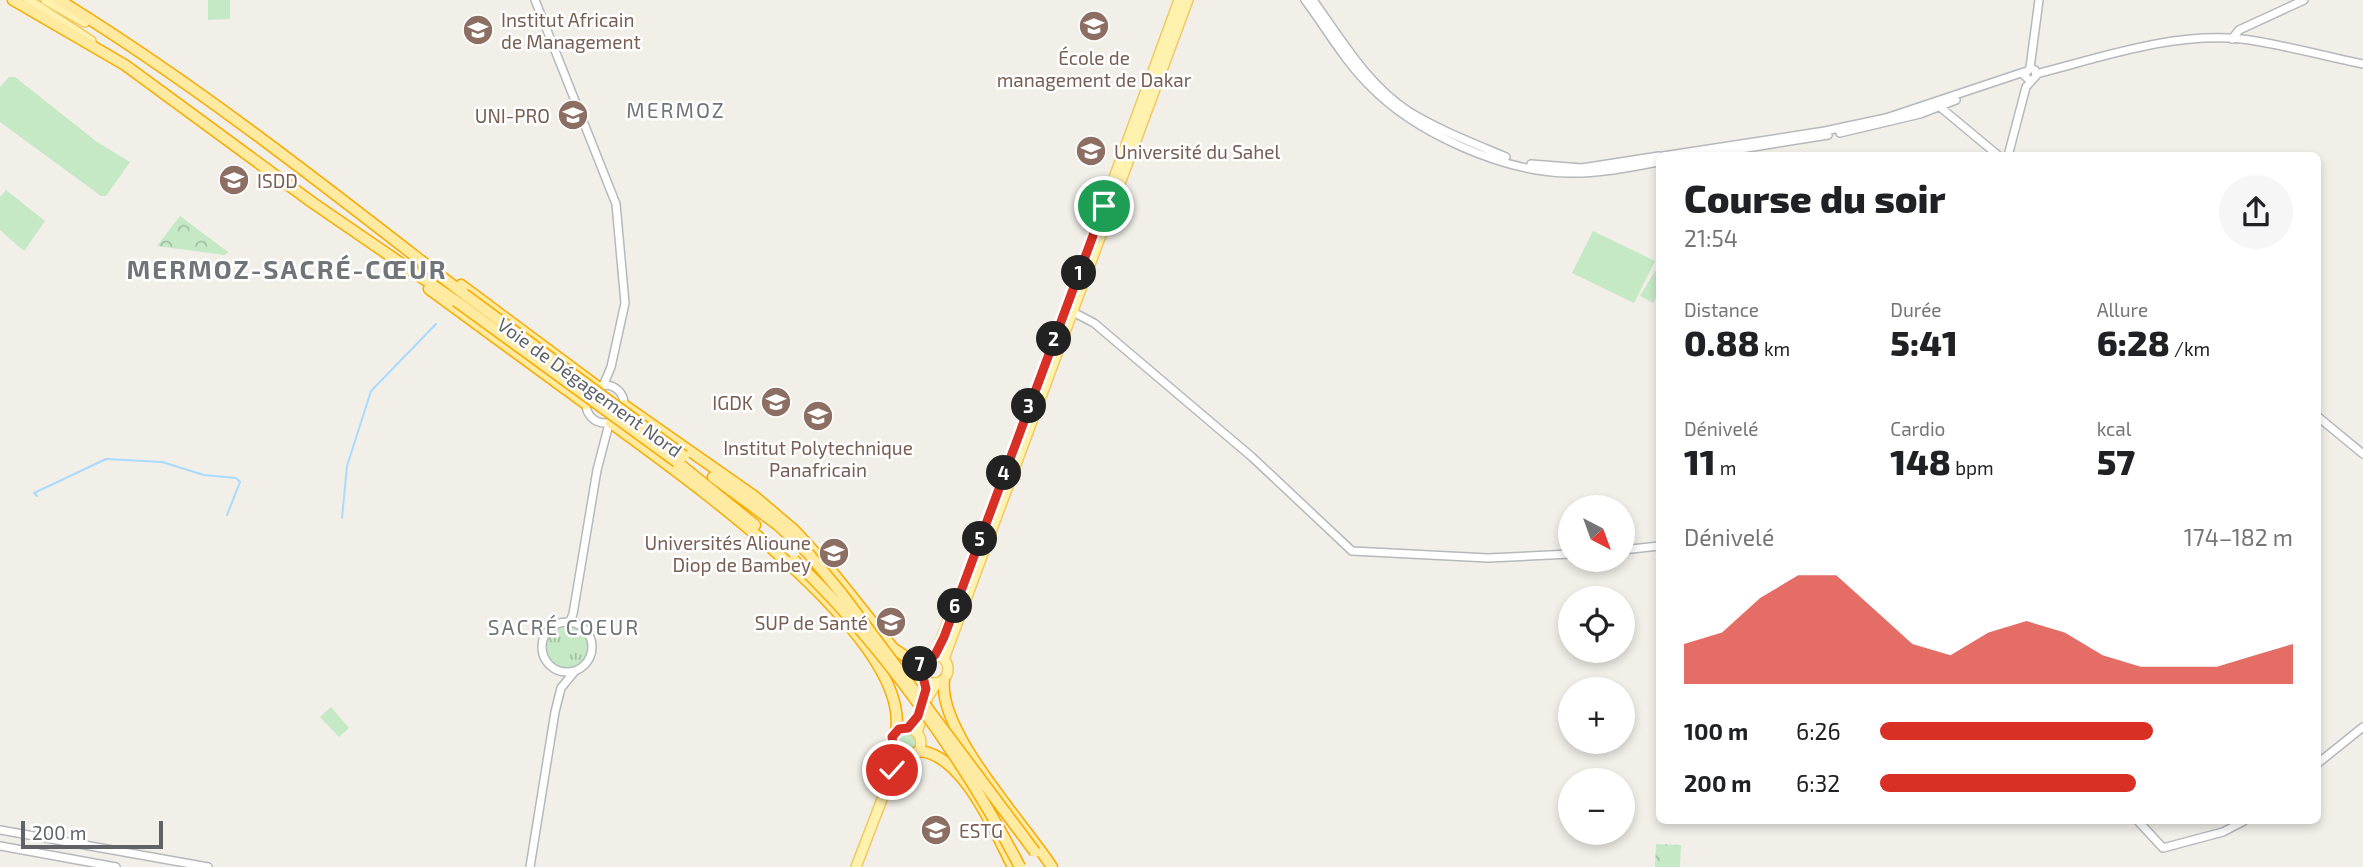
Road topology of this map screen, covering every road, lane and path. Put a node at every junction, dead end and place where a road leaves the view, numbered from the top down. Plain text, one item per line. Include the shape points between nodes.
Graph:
1 (13, 0) edge
2 (46, 0) edge
3 (59, 0) edge
4 (536, 0) edge
5 (1179, 0) edge
6 (1188, 0) edge
7 (1306, 0) edge
8 (1313, 0) edge
9 (2039, 0) edge
10 (2304, 0) edge
11 (32, 2) edge
12 (2253, 25) junction
13 (2232, 39) junction
14 (2244, 40) junction
15 (136, 50) junction
16 (2363, 64) edge
17 (125, 65) junction
18 (2029, 74) junction
19 (1940, 107) junction
20 (1687, 152) edge
21 (1722, 152) edge
22 (1994, 152) edge
23 (2009, 152) edge
24 (1656, 157) edge
25 (1656, 162) edge
26 (392, 239) junction
27 (418, 275) junction
28 (460, 298) junction
29 (1071, 311) junction
30 (611, 367) junction
31 (600, 386) junction
32 (617, 388) junction
33 (586, 404) junction
34 (624, 405) junction
35 (2321, 419) edge
36 (599, 423) junction
37 (610, 423) junction
38 (604, 441) junction
39 (2363, 454) edge
40 (680, 459) junction
41 (733, 483) junction
42 (699, 490) junction
43 (734, 507) junction
44 (758, 509) junction
45 (1656, 547) edge
46 (1635, 549) edge
47 (1558, 555) edge
48 (573, 624) junction
49 (939, 657) junction
50 (924, 658) junction
51 (555, 669) junction
52 (575, 671) junction
53 (925, 681) junction
54 (940, 682) junction
55 (561, 688) junction
56 (2363, 727) edge
57 (908, 728) junction
58 (897, 731) junction
59 (917, 733) junction
60 (918, 751) junction
61 (895, 753) junction
62 (905, 757) junction
63 (2321, 761) edge
64 (2141, 824) edge
65 (2238, 824) edge
66 (0, 830) edge
67 (0, 846) edge
68 (116, 867) edge
69 (208, 867) edge
70 (530, 867) edge
71 (856, 867) edge
72 (862, 867) edge
73 (1013, 867) edge
74 (1020, 867) edge
75 (1046, 867) edge
76 (1052, 867) edge

1 - 17 highway
2 - 15 main road, Voie de Dégagement Nord
3 - 15 highway
4 - 30 street via 616,204 625,303
5 - 49 main road
6 - 29 main road
7 - 25 street via 1368,85 1399,112 1438,136 1551,172 1584,173
8 - 24 street via 1373,80 1404,108 1434,126 1536,165 1582,168
9 - 18 street
10 - 12 street
11 - 17 main road, Voie de Dégagement Nord
12 - 13 street via 2239,30
12 - 14 street
13 - 14 street
13 - 18 street via 2149,46
14 - 16 street
15 - 26 highway, Voie de Dégagement Nord via 312,175
17 - 27 highway, Voie de Dégagement Nord
18 - 19 street
18 - 20 street via 1886,118
18 - 23 street
19 - 21 street via 1859,130
19 - 22 street
26 - 28 highway, Voie de Dégagement Nord
26 - 31 highway via 411,248
27 - 28 highway, Voie de Dégagement Nord
27 - 33 highway via 437,296
28 - 40 highway, Voie de Dégagement Nord, bridge
29 - 47 street via 1094,323 1252,457 1352,551 1488,558
29 - 49 main road
30 - 31 street
30 - 32 street
31 - 32 street
31 - 33 street
32 - 34 street via 625,398
33 - 36 street via 589,416
34 - 37 street
34 - 41 highway
35 - 39 street
36 - 37 street
36 - 38 street
37 - 38 street
37 - 42 highway
38 - 48 street
40 - 43 highway, Voie de Dégagement Nord
40 - 44 highway, Voie de Dégagement Nord
41 - 44 highway
41 - 50 highway via 803,538 893,648 913,659
42 - 43 highway
42 - 58 highway via 769,545 859,639 889,681
43 - 74 highway, Voie de Dégagement Nord, bridge via 848,615 976,788
44 - 75 highway, Voie de Dégagement Nord, bridge via 808,553 847,600
45 - 46 street
48 - 51 street via 551,629 544,640 544,657
48 - 52 street via 590,636 592,648 588,662
49 - 50 main road
49 - 54 main road via 948,668
50 - 53 main road via 919,672
51 - 52 street
51 - 55 street
52 - 55 street
53 - 54 main road
53 - 57 main road via 918,716
54 - 59 main road via 928,697
54 - 76 highway via 954,729
55 - 70 street
56 - 63 street
57 - 58 main road
57 - 59 main road
58 - 61 main road via 891,741
59 - 60 main road
60 - 62 main road
60 - 73 highway via 937,756 958,773
61 - 62 main road
61 - 71 main road
62 - 72 main road
64 - 65 street via 2163,848
66 - 69 street
67 - 68 street

